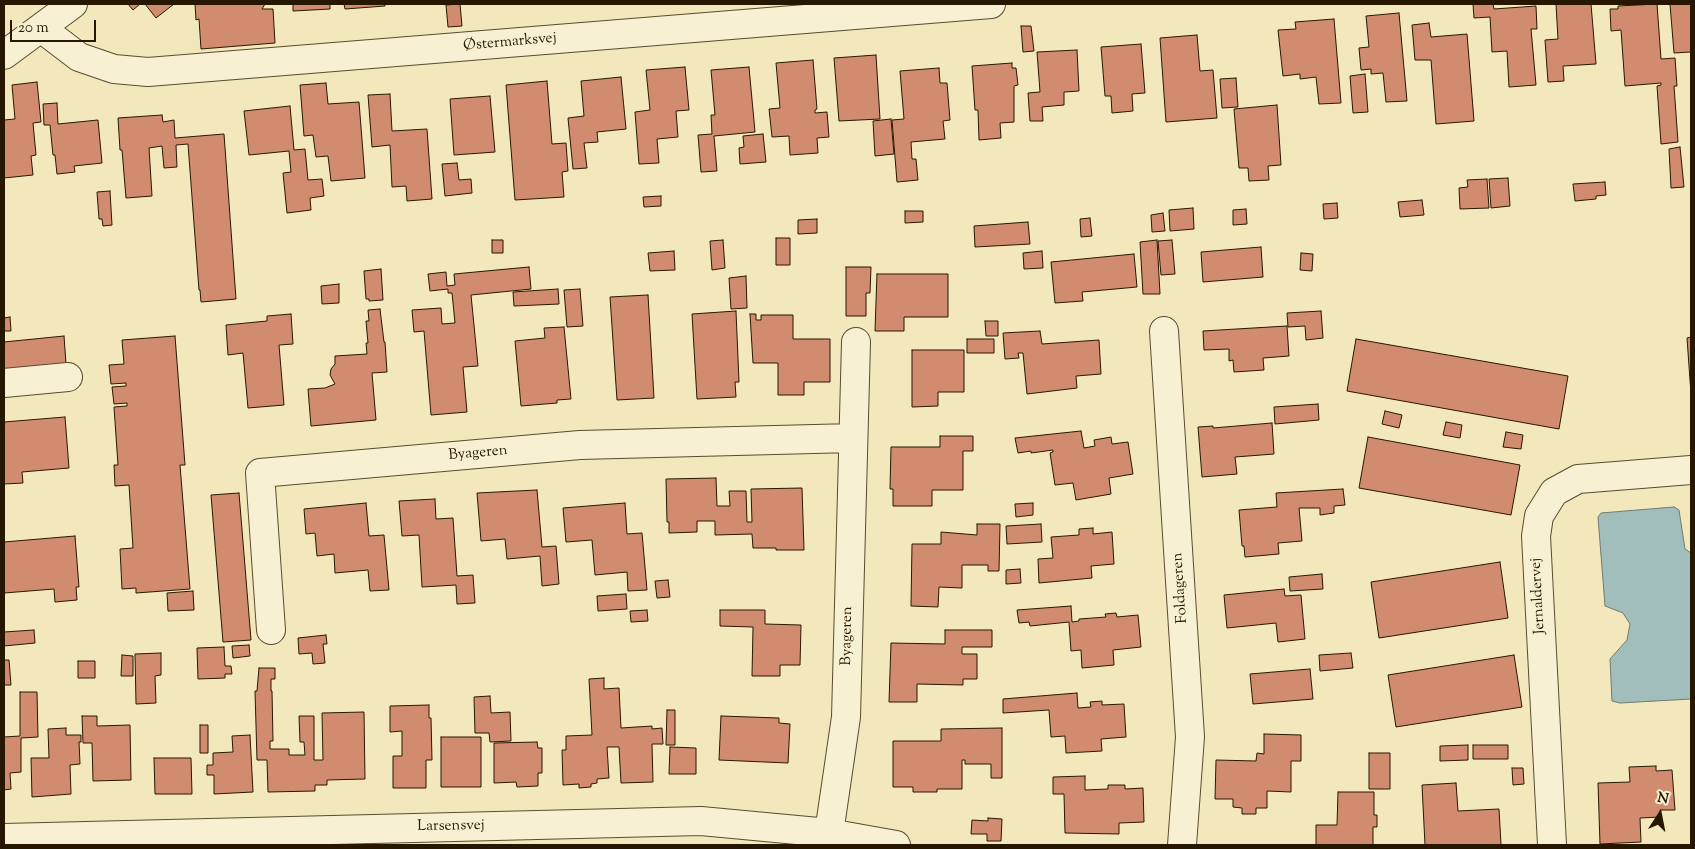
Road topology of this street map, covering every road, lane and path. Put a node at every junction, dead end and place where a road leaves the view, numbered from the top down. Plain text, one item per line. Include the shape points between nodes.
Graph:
1 (73, 4) edge
2 (991, 4) edge
3 (41, 28) junction
4 (4, 55) edge
5 (1164, 331) dead end
6 (856, 342) dead end
7 (68, 377) dead end
8 (4, 383) edge
9 (853, 438) junction
10 (1691, 470) edge
11 (271, 630) dead end
12 (829, 833) junction
13 (4, 838) edge
14 (896, 845) edge
15 (1182, 845) edge
16 (1552, 845) edge

1 - 3 street
2 - 3 street, Østermarksvej via 148,72 114,69 79,57
3 - 4 street
5 - 15 street, Foldageren via 1190,737
6 - 9 street, Byageren
7 - 8 street
9 - 11 street, Byageren via 580,445 260,473
9 - 12 street, Byageren via 846,717
10 - 16 street, Jernaldervej via 1578,479 1554,492 1539,516 1536,536
12 - 13 street, Larsensvej via 701,822
12 - 14 street, Larsensvej

